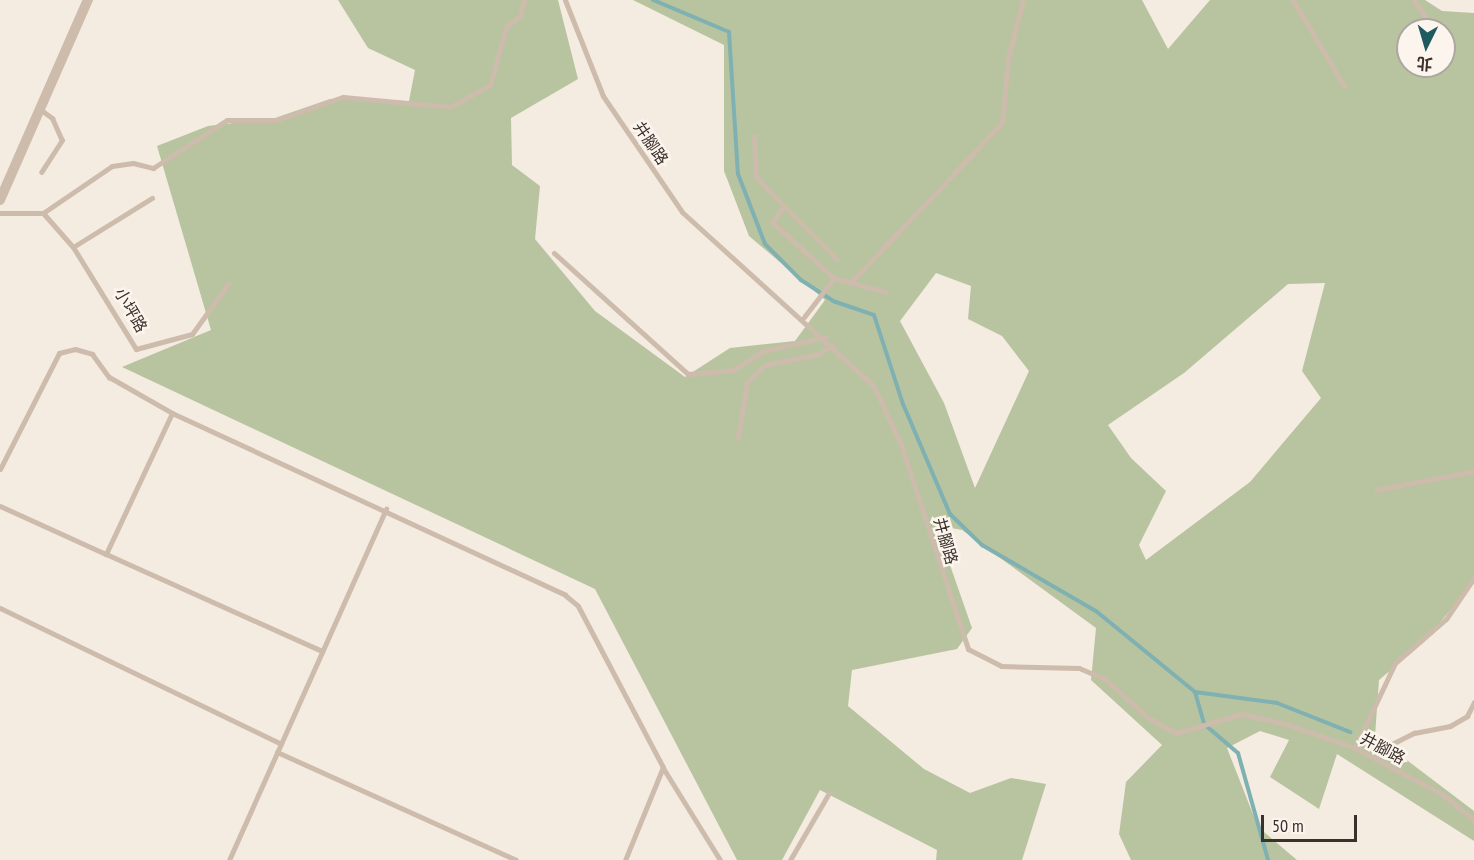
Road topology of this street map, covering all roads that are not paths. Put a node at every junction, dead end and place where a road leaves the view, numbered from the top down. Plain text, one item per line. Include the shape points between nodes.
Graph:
1 (88, 0) edge
2 (524, 0) edge
3 (565, 0) edge
4 (1023, 0) edge
5 (1293, 0) edge
6 (1413, 0) edge
7 (1426, 18) edge
8 (1344, 86) dead end
9 (40, 109) junction
10 (754, 136) dead end
11 (41, 172) dead end
12 (152, 198) dead end
13 (0, 200) edge
14 (784, 206) junction
15 (0, 213) edge
16 (43, 213) junction
17 (73, 247) junction
18 (554, 253) dead end
19 (837, 259) dead end
20 (834, 278) junction
21 (852, 281) junction
22 (228, 284) dead end
23 (886, 292) dead end
24 (804, 317) junction
25 (825, 337) junction
26 (832, 345) junction
27 (172, 413) junction
28 (738, 437) dead end
29 (0, 469) edge
30 (1474, 471) edge
31 (1376, 490) dead end
32 (0, 506) edge
33 (386, 509) junction
34 (106, 554) junction
35 (1474, 578) edge
36 (0, 608) edge
37 (322, 651) junction
38 (1474, 702) edge
39 (1471, 716) edge
40 (1359, 737) junction
41 (280, 744) junction
42 (1355, 748) junction
43 (1382, 749) junction
44 (277, 752) junction
45 (1375, 759) junction
46 (663, 767) junction
47 (829, 793) dead end
48 (1474, 820) edge
49 (229, 860) edge
50 (516, 860) edge
51 (625, 860) edge
52 (720, 860) edge
53 (790, 860) edge

1 - 9 street
2 - 16 lane via 520,16 506,27 489,85 450,107 343,97 277,120 227,120 153,168 133,163 112,166
3 - 24 lane, 井腳路 via 603,96 682,212
4 - 21 lane via 1008,58 1002,123
5 - 8 lane
6 - 7 lane
9 - 11 lane via 52,118 62,140
9 - 13 street
10 - 14 lane via 756,177
12 - 17 lane
14 - 19 lane
14 - 20 lane via 772,222
15 - 16 lane
16 - 17 lane, 小坪路
17 - 22 lane, 小坪路 via 136,349 192,334
18 - 25 lane via 688,374 733,370 763,351
20 - 21 lane
20 - 24 lane
21 - 23 lane
24 - 25 lane, 井腳路
25 - 26 lane, 井腳路
26 - 28 lane via 819,354 765,365 747,382
26 - 42 lane, 井腳路 via 873,385 900,442 968,649 1001,666 1079,668 1105,679 1166,731 1184,734 1224,715 1286,724
27 - 29 lane via 109,377 92,354 75,349 59,353
27 - 33 lane
27 - 34 lane
30 - 31 lane
32 - 34 lane
33 - 37 lane
33 - 46 lane via 578,606
34 - 37 lane
35 - 40 lane via 1446,619 1395,663
36 - 41 lane
37 - 41 lane
38 - 39 lane
39 - 43 lane
40 - 42 lane
40 - 43 lane
41 - 44 lane
42 - 45 lane, 井腳路
43 - 45 lane
44 - 49 lane
44 - 50 lane
45 - 48 lane, 井腳路 via 1442,794
46 - 51 lane
46 - 52 lane
47 - 53 lane

